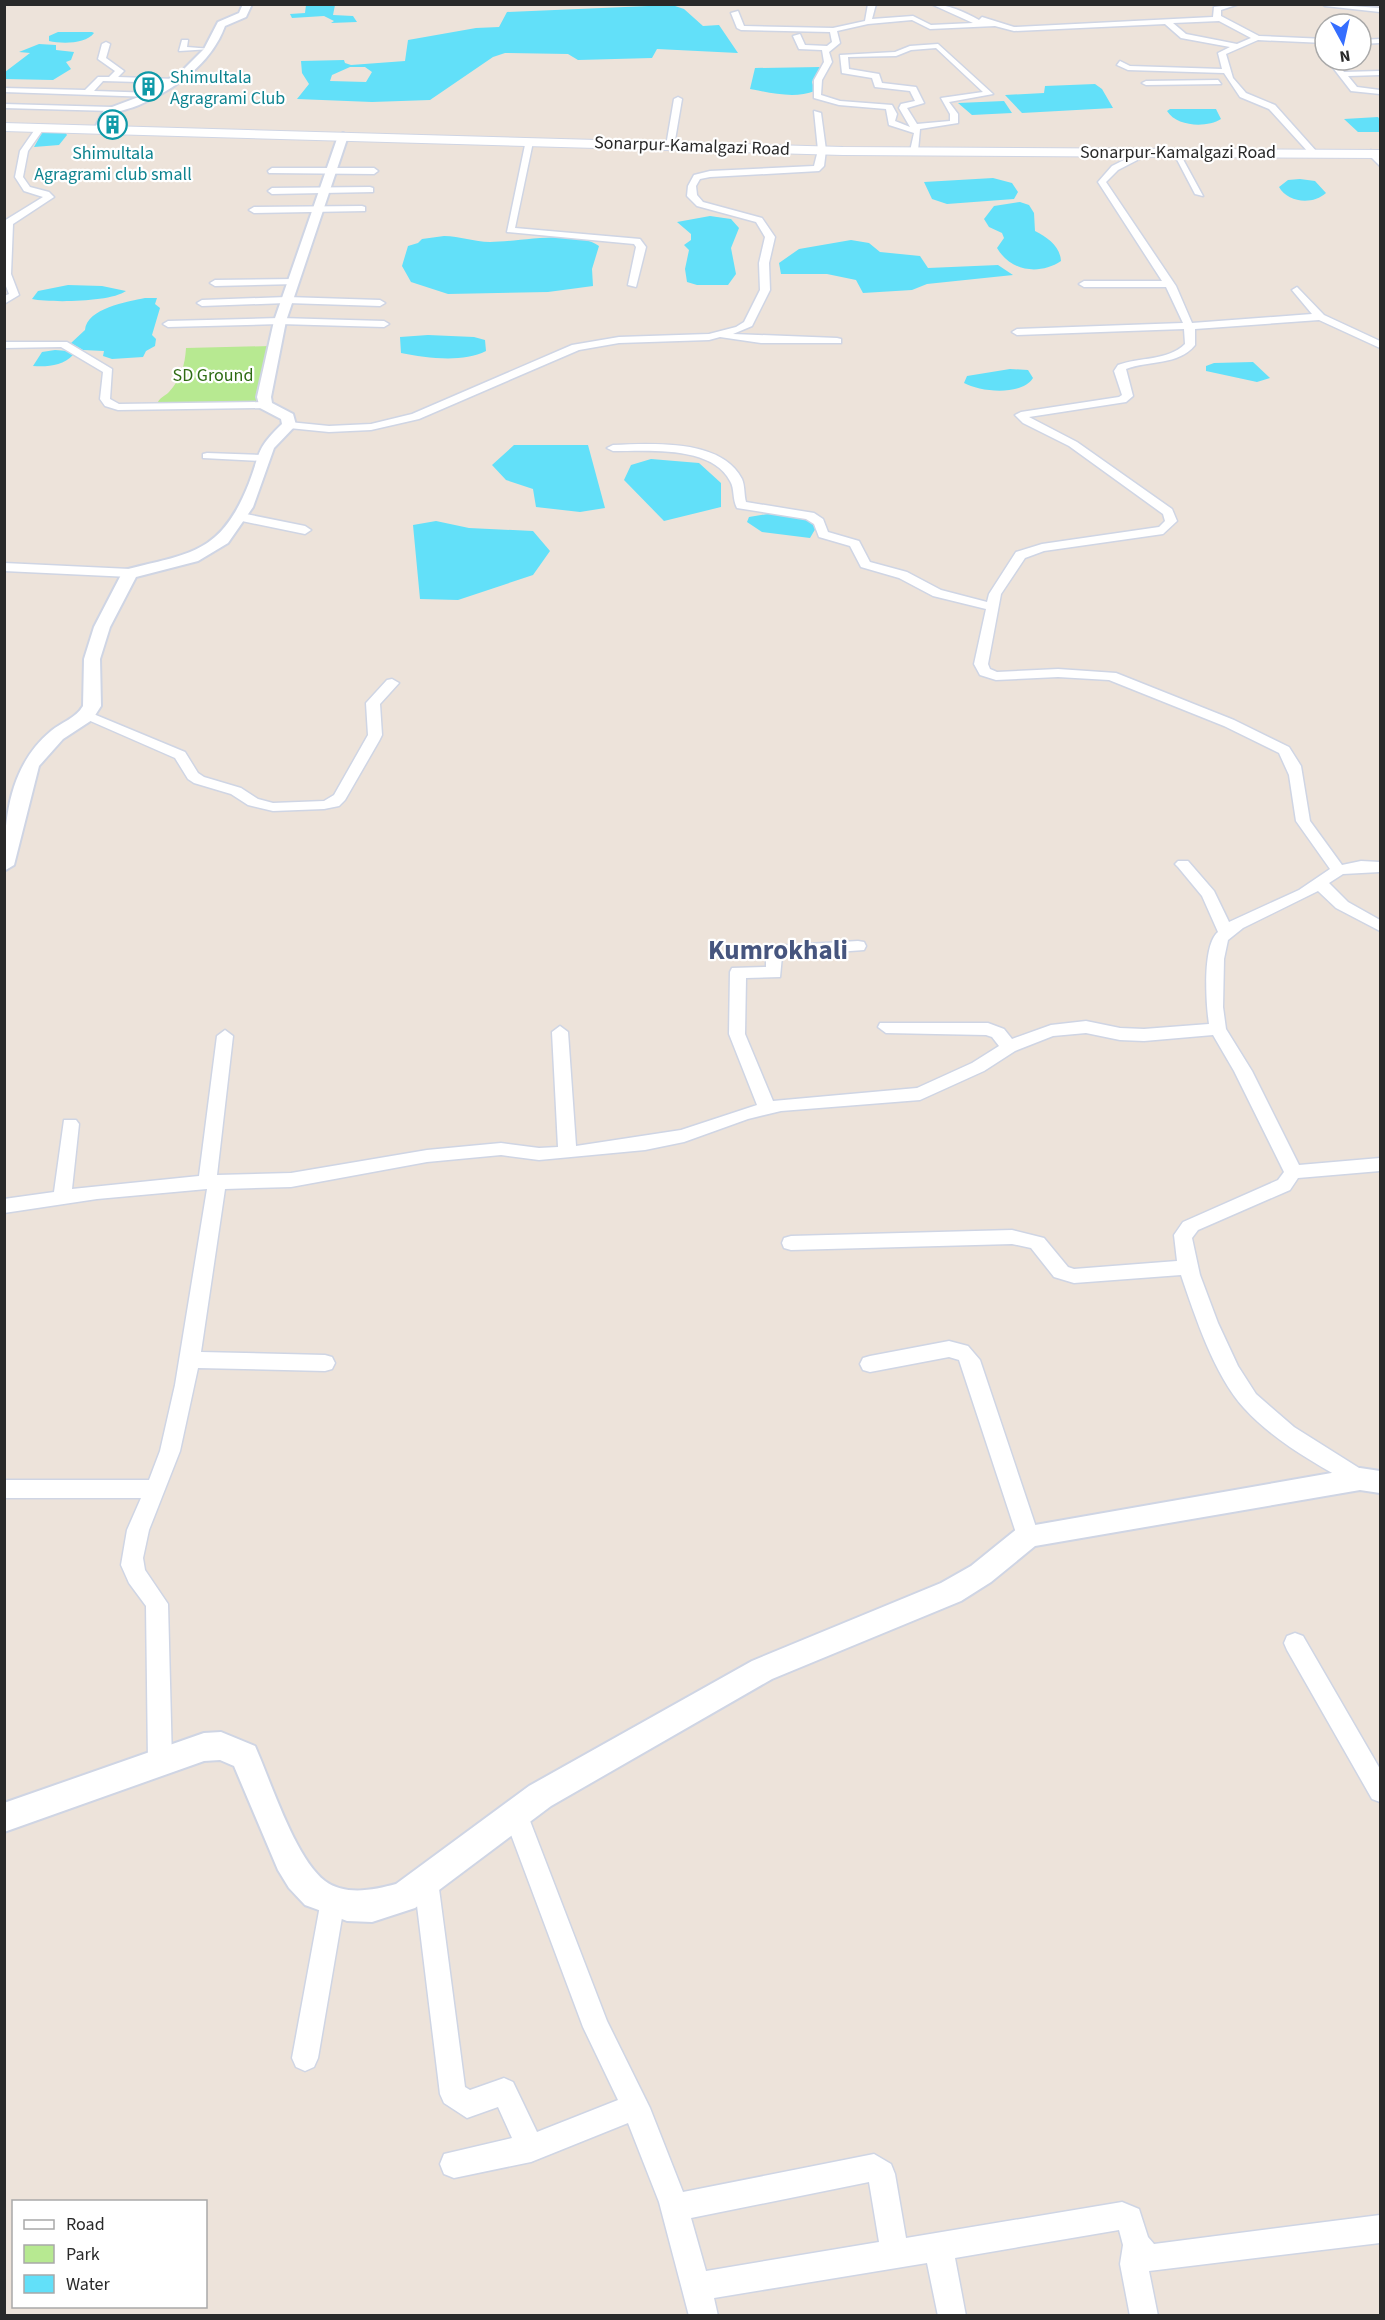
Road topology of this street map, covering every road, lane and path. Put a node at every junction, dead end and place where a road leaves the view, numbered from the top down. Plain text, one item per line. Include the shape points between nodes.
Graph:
1 (248, 4) edge
2 (872, 4) edge
3 (934, 4) edge
4 (1236, 4) edge
5 (1325, 4) edge
6 (1380, 10) edge
7 (735, 13) dead end
8 (1220, 20) junction
9 (1164, 21) junction
10 (868, 22) junction
11 (982, 22) junction
12 (1014, 29) junction
13 (833, 30) junction
14 (797, 36) dead end
15 (1025, 38) dead end
16 (1257, 38) junction
17 (1313, 40) edge
18 (185, 42) dead end
19 (106, 44) dead end
20 (1237, 46) junction
21 (826, 48) junction
22 (207, 49) junction
23 (1120, 63) dead end
24 (1226, 71) junction
25 (1380, 73) edge
26 (1342, 74) joint
27 (112, 78) junction
28 (38, 80) dead end
29 (176, 81) junction
30 (1232, 82) junction
31 (1146, 83) dead end
32 (4, 90) edge
33 (28, 91) junction
34 (1380, 92) edge
35 (87, 93) junction
36 (152, 95) junction
37 (678, 99) dead end
38 (931, 101) junction
39 (4, 106) edge
40 (15, 106) junction
41 (112, 109) junction
42 (818, 113) dead end
43 (4, 119) edge
44 (4, 127) edge
45 (41, 128) junction
46 (100, 128) junction
47 (917, 129) junction
48 (343, 136) junction
49 (529, 142) junction
50 (670, 146) junction
51 (822, 150) junction
52 (914, 151) junction
53 (1146, 152) junction
54 (1175, 152) junction
55 (1313, 152) junction
56 (1376, 154) edge
57 (1380, 164) edge
58 (272, 171) dead end
59 (332, 171) junction
60 (374, 171) dead end
61 (370, 190) dead end
62 (272, 191) dead end
63 (325, 191) junction
64 (1200, 194) dead end
65 (317, 209) junction
66 (362, 209) dead end
67 (254, 210) dead end
68 (6, 250) edge
69 (294, 282) junction
70 (215, 283) dead end
71 (1084, 284) dead end
72 (1168, 284) junction
73 (633, 285) dead end
74 (1297, 290) dead end
75 (287, 300) junction
76 (4, 301) edge
77 (202, 303) dead end
78 (380, 303) dead end
79 (1320, 317) junction
80 (280, 321) junction
81 (168, 324) dead end
82 (384, 324) dead end
83 (1188, 325) junction
84 (1017, 332) dead end
85 (722, 335) junction
86 (837, 341) dead end
87 (1377, 342) edge
88 (4, 345) edge
89 (265, 405) junction
90 (289, 425) junction
91 (613, 448) dead end
92 (207, 456) dead end
93 (263, 458) junction
94 (241, 517) junction
95 (305, 530) dead end
96 (4, 567) edge
97 (130, 573) junction
98 (992, 607) junction
99 (392, 683) dead end
100 (86, 716) junction
101 (1183, 864) dead end
102 (4, 865) edge
103 (1380, 867) edge
104 (1338, 870) junction
105 (1318, 882) junction
106 (1380, 926) edge
107 (1226, 932) junction
108 (858, 946) dead end
109 (886, 1027) dead end
110 (1218, 1029) junction
111 (560, 1032) dead end
112 (225, 1036) dead end
113 (1009, 1047) junction
114 (766, 1109) junction
115 (70, 1124) dead end
116 (567, 1153) junction
117 (1380, 1165) edge
118 (1293, 1172) junction
119 (212, 1182) junction
120 (62, 1198) junction
121 (4, 1206) edge
122 (791, 1243) dead end
123 (1189, 1267) junction
124 (189, 1360) junction
125 (325, 1363) dead end
126 (870, 1364) dead end
127 (1370, 1481) edge
128 (4, 1489) edge
129 (155, 1489) junction
130 (1028, 1536) junction
131 (1295, 1643) dead end
132 (160, 1762) junction
133 (1380, 1791) edge
134 (515, 1813) junction
135 (4, 1818) edge
136 (426, 1881) junction
137 (333, 1900) junction
138 (306, 2058) dead end
139 (634, 2107) junction
140 (531, 2148) junction
141 (454, 2164) dead end
142 (675, 2207) junction
143 (1380, 2229) edge
144 (938, 2246) junction
145 (1137, 2246) junction
146 (895, 2253) junction
147 (697, 2287) junction
148 (704, 2316) edge
149 (952, 2316) edge
150 (1144, 2316) edge

1 - 22 street via 243,15 221,24
2 - 10 street
3 - 11 street
4 - 8 street via 1217,9
5 - 6 street
7 - 13 street via 741,28
8 - 9 street
8 - 16 street
9 - 12 street
9 - 20 street via 1184,36
10 - 11 street via 909,18 930,27
10 - 13 street
11 - 12 street
12 - 15 street
13 - 21 street via 836,43
14 - 21 street via 802,47
16 - 17 street
16 - 20 street
18 - 22 street via 182,49
19 - 27 street via 102,59 120,71
20 - 24 street via 1222,53
21 - 47 street via 828,62 819,80 817,96 839,104 889,107 895,125
22 - 29 street
23 - 24 street via 1128,68
24 - 30 street
25 - 26 street
26 - 34 street via 1357,91
27 - 29 street
27 - 35 street via 99,79
28 - 33 street
29 - 36 street
30 - 31 street
30 - 55 street via 1243,95 1272,107
32 - 33 street
33 - 35 street
33 - 40 street
35 - 36 street
36 - 41 street
37 - 50 street
38 - 38 street via 913,89 878,85 871,73 844,71 844,55 896,54 910,48 938,46 989,94
38 - 47 street via 903,108
38 - 47 street via 954,114 954,123
39 - 40 street
40 - 41 street
40 - 43 street
41 - 46 street
42 - 51 street
44 - 45 main road, Sonarpur-Kamalgazi Road
45 - 46 main road, Sonarpur-Kamalgazi Road
45 - 68 street via 24,151 19,177 27,189 49,197 11,220
46 - 48 main road, Sonarpur-Kamalgazi Road
47 - 52 street
48 - 49 main road, Sonarpur-Kamalgazi Road
48 - 59 street
49 - 50 main road, Sonarpur-Kamalgazi Road
49 - 73 street via 510,230 636,241 641,247
50 - 51 main road, Sonarpur-Kamalgazi Road
51 - 52 main road, Sonarpur-Kamalgazi Road
51 - 85 street via 816,169 755,170 697,177 692,186 692,196 700,204 759,220 770,237 764,263 765,290 758,308 748,324
52 - 53 main road, Sonarpur-Kamalgazi Road
53 - 54 main road, Sonarpur-Kamalgazi Road
53 - 72 street via 1104,176 1102,182
54 - 55 main road, Sonarpur-Kamalgazi Road
54 - 64 street
55 - 56 main road, Sonarpur-Kamalgazi Road
56 - 57 street
58 - 59 street
59 - 60 street
59 - 63 street
61 - 63 street
62 - 63 street
63 - 65 street
65 - 66 street
65 - 67 street
65 - 69 street
68 - 76 street via 6,274 14,295
69 - 70 street
69 - 75 street
71 - 72 street
72 - 83 street
74 - 79 street
75 - 77 street
75 - 78 street
75 - 80 street
79 - 83 street
79 - 87 street
80 - 81 street
80 - 82 street
80 - 89 street
83 - 84 street via 1117,331
83 - 98 street via 1192,338 1188,349 1122,367 1119,371 1128,396 1122,400 1021,415 1095,459 1168,512 1171,521 1163,530 1042,548 1020,555 995,594
85 - 86 street
85 - 90 street via 619,340 576,347 415,417 348,429
88 - 89 street via 69,346 108,371 105,399 118,407
89 - 90 street via 288,417
90 - 93 street via 267,448
91 - 98 street via 668,448 700,453 734,476 741,505 810,516 819,522 823,534 855,544 865,564 903,575 937,593
92 - 93 street
93 - 94 street
94 - 95 street
94 - 97 street via 221,542 197,558
96 - 97 street
97 - 100 street via 102,627 92,659 94,693
98 - 104 street via 981,664 990,674 1111,676 1229,723 1284,750 1297,774 1302,819
99 - 100 street via 373,703 372,741 340,797 324,805 273,807 253,802 236,791 199,780 180,755
100 - 102 street via 57,735 30,765
101 - 107 street via 1209,894
103 - 104 street
104 - 105 street
105 - 106 street via 1342,905
105 - 107 street via 1304,894
107 - 110 street via 1220,938 1216,959
108 - 114 street via 774,951 774,973 738,972 737,1034
109 - 113 street via 988,1029 998,1033
110 - 113 street via 1131,1035 1070,1027
110 - 118 street
111 - 116 street
112 - 119 street
113 - 114 street via 957,1078 920,1094
114 - 116 street via 684,1136
115 - 120 street
116 - 119 street via 501,1149 427,1156 291,1180
117 - 118 street
118 - 123 street via 1284,1185 1185,1230 1183,1241
119 - 120 street
119 - 124 street
120 - 121 street
122 - 123 street via 1012,1238 1038,1241 1061,1272 1074,1276
123 - 127 street via 1213,1329 1249,1400 1308,1447
124 - 125 street
124 - 129 street via 170,1452
126 - 130 street via 949,1349 965,1352
127 - 130 street
128 - 129 street
129 - 132 street via 141,1518 132,1558 136,1575 157,1604
130 - 134 street via 981,1574 951,1592 762,1670
131 - 133 street
132 - 135 street
132 - 137 street via 204,1747 221,1746 245,1756 300,1877 316,1894
134 - 136 street
134 - 139 street via 596,2027
136 - 137 street via 404,1897 372,1906
136 - 140 street via 453,2094 467,2105 504,2091
137 - 138 street
139 - 140 street
139 - 142 street
140 - 141 street
142 - 146 street via 874,2168 881,2174
142 - 147 street
143 - 145 street via 1153,2258 1145,2256
144 - 145 street via 1122,2216 1129,2219
144 - 146 street
144 - 149 street
145 - 150 street via 1134,2264
146 - 147 street
147 - 148 street

